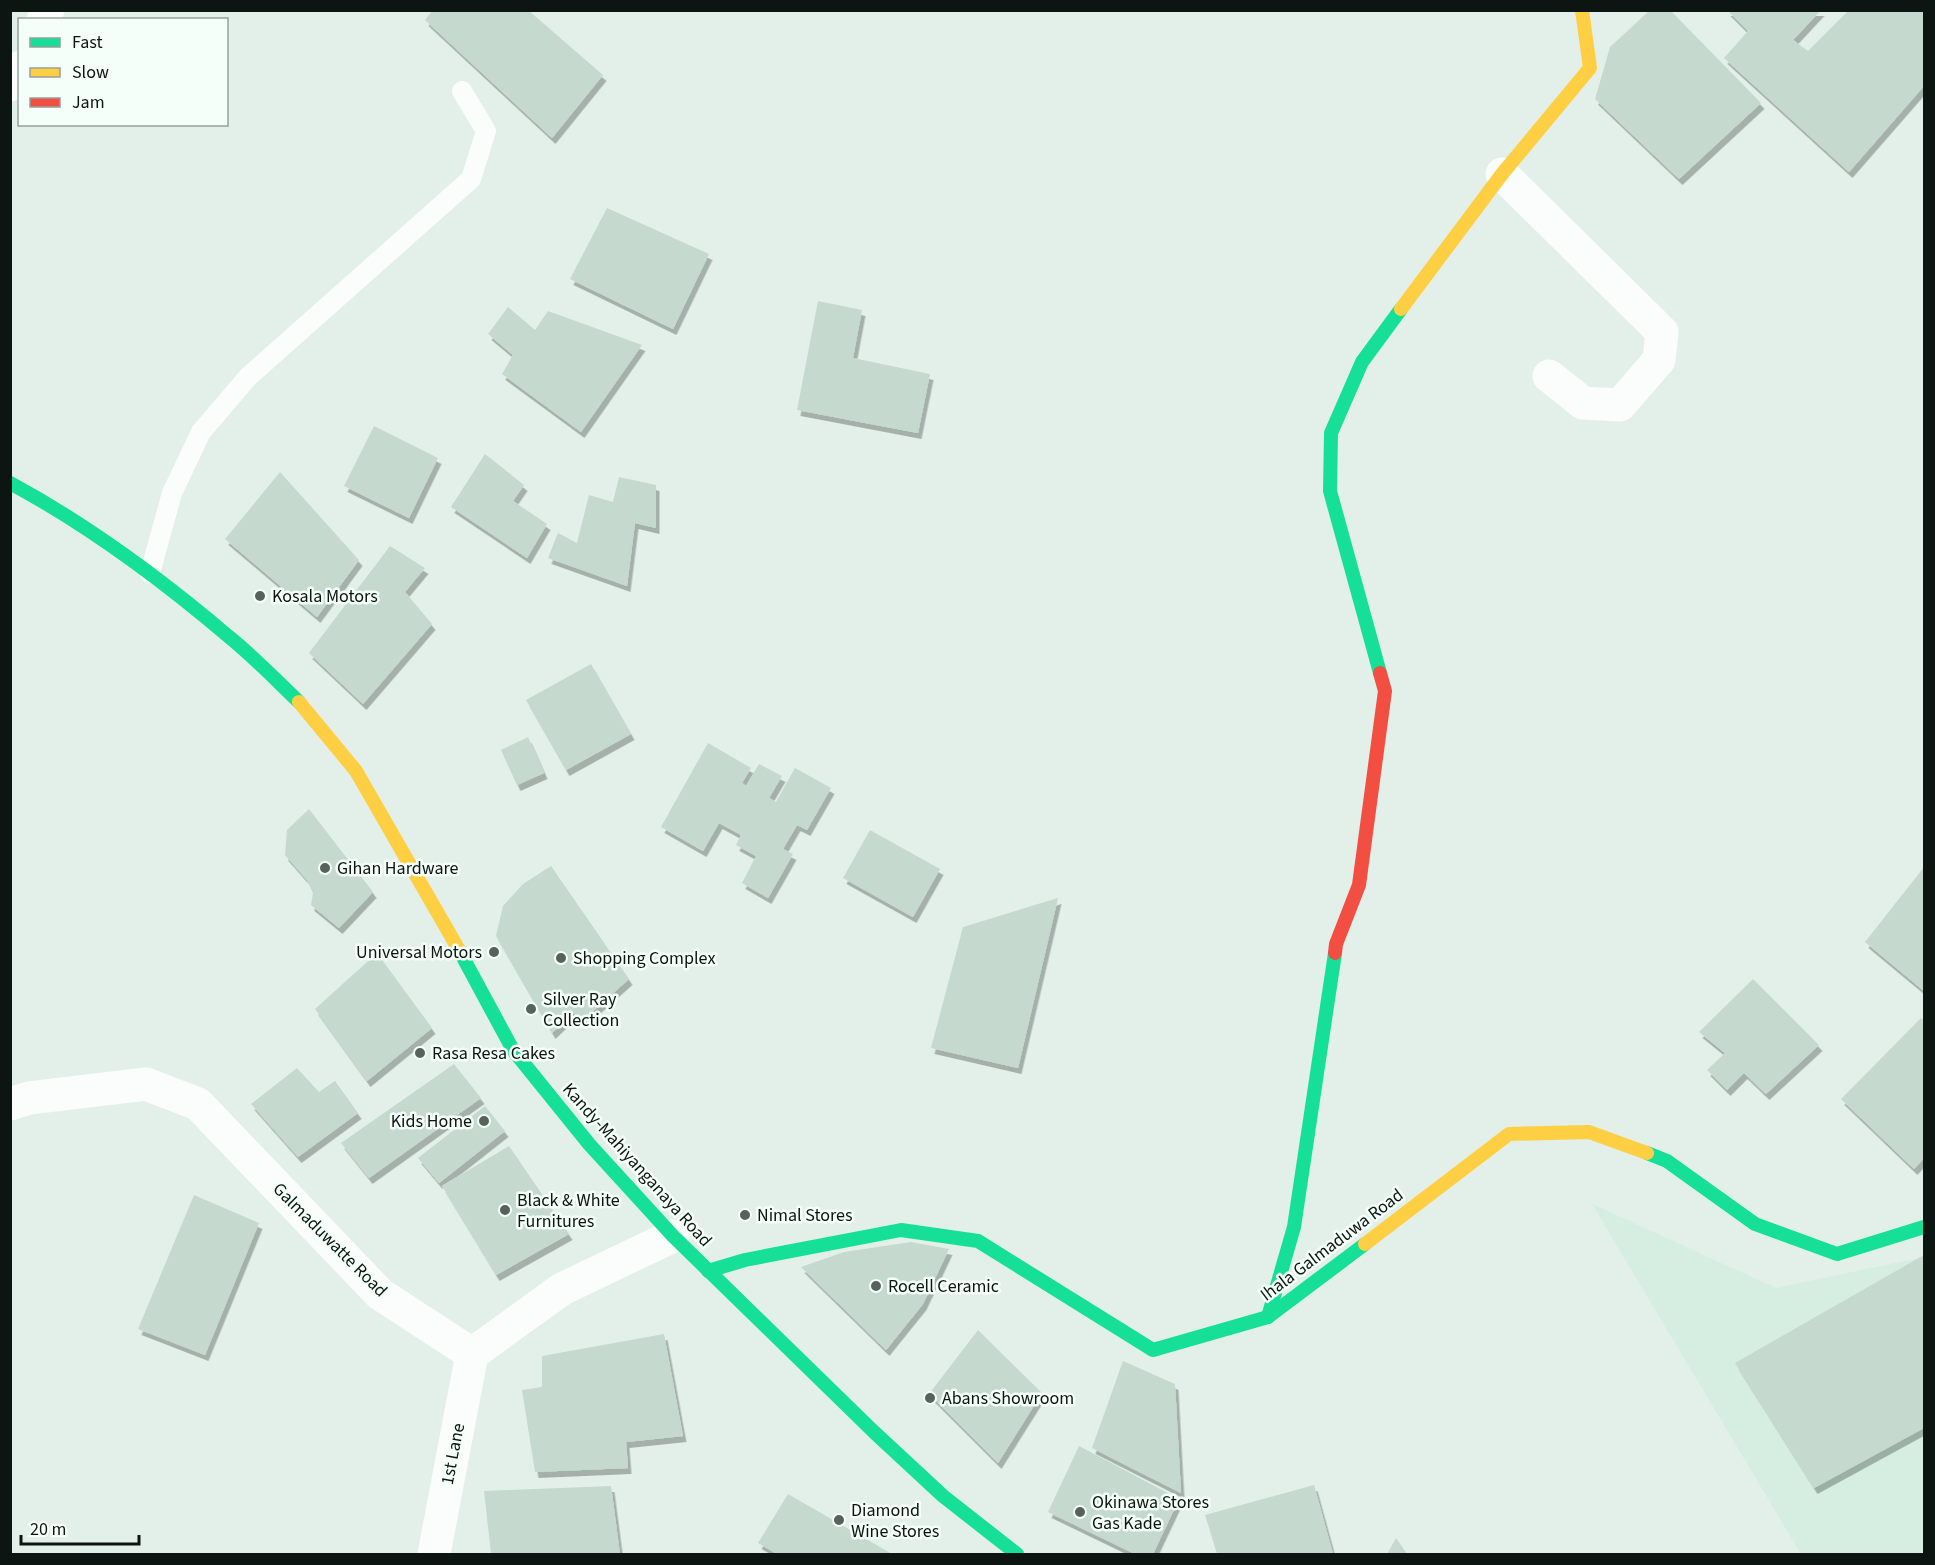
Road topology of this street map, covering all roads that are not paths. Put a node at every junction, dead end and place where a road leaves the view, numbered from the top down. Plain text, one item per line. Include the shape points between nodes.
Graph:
1 (1582, 10) edge
2 (18, 71) edge
3 (10, 85) edge
4 (462, 91) dead end
5 (1502, 174) junction
6 (1549, 375) dead end
7 (10, 483) edge
8 (150, 573) junction
9 (10, 1104) edge
10 (1924, 1227) edge
11 (673, 1236) junction
12 (708, 1271) junction
13 (1268, 1317) junction
14 (472, 1354) junction
15 (434, 1554) edge
16 (1017, 1554) edge

1 - 5 main road via 1590,68
2 - 3 street
4 - 8 lane via 486,131 471,178 248,377 201,432 172,493
5 - 6 street via 1662,332 1659,360 1620,405 1583,403
5 - 13 main road via 1362,362 1331,433 1330,491 1385,691 1359,885 1336,944 1294,1227
7 - 8 main road, Kandy-Mahiyanganaya Road
8 - 11 main road, Kandy-Mahiyanganaya Road via 230,637 298,702 356,771 513,1050 589,1144
9 - 14 street, Galmaduwatte Road via 29,1098 147,1084 198,1104 380,1294
10 - 13 main road, Ihala Galmaduwa Road via 1837,1254 1755,1224 1667,1161 1589,1132 1509,1134
11 - 12 main road, Kandy-Mahiyanganaya Road
11 - 14 street via 562,1289
12 - 13 main road, Ihala Galmaduwa Road via 745,1260 901,1230 978,1241 1153,1350
12 - 16 main road, Kandy-Mahiyanganaya Road via 943,1496
14 - 15 street, 1st Lane

